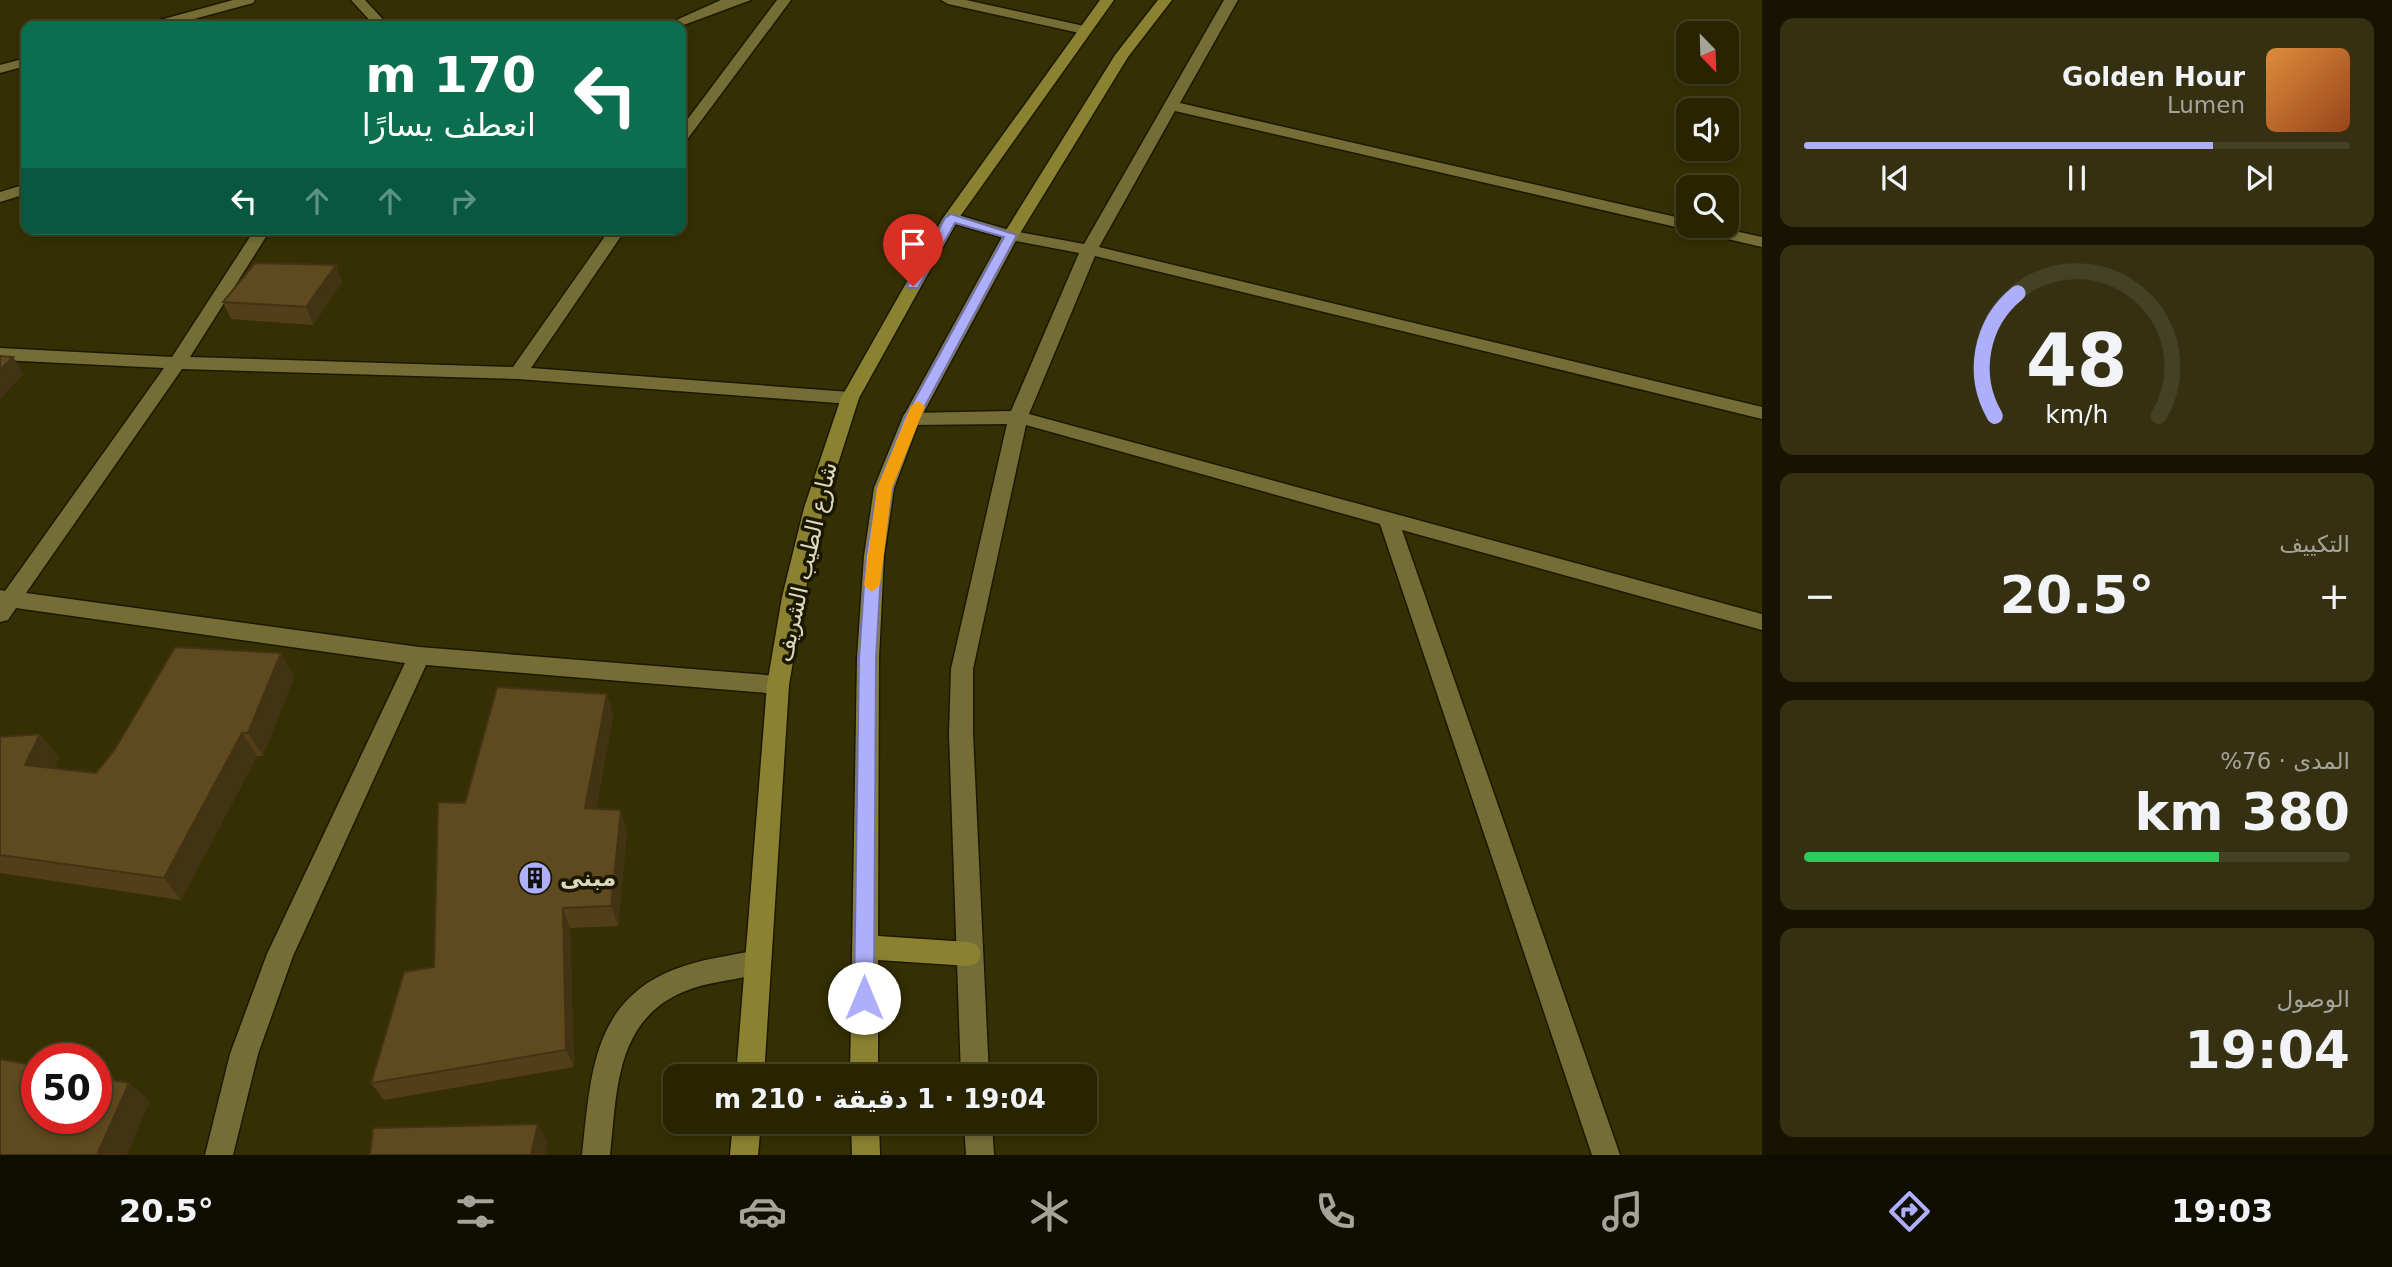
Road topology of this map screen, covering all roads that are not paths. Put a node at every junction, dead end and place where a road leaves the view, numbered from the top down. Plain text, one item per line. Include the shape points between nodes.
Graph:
1 (248, 0) edge
2 (358, 0) edge
3 (744, 0) edge
4 (769, 0) edge
5 (783, 0) edge
6 (948, 0) edge
7 (1107, 0) edge
8 (1166, 0) edge
9 (1231, 0) edge
10 (172, 21) edge
11 (377, 21) edge
12 (682, 21) edge
13 (1084, 30) junction
14 (21, 63) edge
15 (0, 69) edge
16 (1170, 105) junction
17 (686, 131) edge
18 (21, 191) edge
19 (0, 197) edge
20 (951, 218) junction
21 (1676, 222) edge
22 (259, 235) edge
23 (614, 235) edge
24 (1011, 235) junction
25 (1739, 237) edge
26 (1762, 242) edge
27 (1088, 250) junction
28 (0, 354) edge
29 (177, 363) junction
30 (519, 373) junction
31 (850, 398) junction
32 (1762, 413) edge
33 (1018, 417) junction
34 (911, 419) junction
35 (1388, 518) junction
36 (3, 604) edge
37 (1762, 622) edge
38 (419, 656) junction
39 (778, 685) junction
40 (864, 947) junction
41 (968, 954) junction
42 (758, 962) junction
43 (751, 1064) edge
44 (864, 1064) edge
45 (974, 1064) edge
46 (746, 1134) edge
47 (865, 1134) edge
48 (979, 1134) edge
49 (219, 1155) edge
50 (596, 1155) edge
51 (744, 1155) edge
52 (866, 1155) edge
53 (980, 1155) edge
54 (1606, 1155) edge

1 - 10 street
2 - 11 street
3 - 12 street
4 - 5 street
5 - 17 street
6 - 13 street
7 - 13 main road, شارع الطيب الشريف
8 - 24 main road via 1122,55
9 - 16 street
13 - 20 main road, شارع الطيب الشريف
14 - 15 street
16 - 21 street
16 - 27 street
18 - 19 street
20 - 24 street
20 - 31 main road, شارع الطيب الشريف
22 - 29 street
23 - 30 street
24 - 27 street
24 - 34 main road
25 - 26 street
27 - 32 street
27 - 33 street
28 - 29 street
29 - 30 street
29 - 36 street
30 - 31 street
31 - 39 main road, شارع الطيب الشريف via 814,508
33 - 34 street
33 - 35 street
33 - 41 street via 962,669
34 - 40 main road via 884,488 874,556
35 - 37 street
35 - 54 street
36 - 38 street
38 - 39 street
38 - 49 street via 280,954 244,1054
39 - 42 main road, شارع الطيب الشريف
40 - 41 main road
40 - 44 main road
41 - 45 street
42 - 43 main road, شارع الطيب الشريف
42 - 50 street via 677,981 651,993 626,1017 609,1049
46 - 51 main road
47 - 52 main road
48 - 53 street

